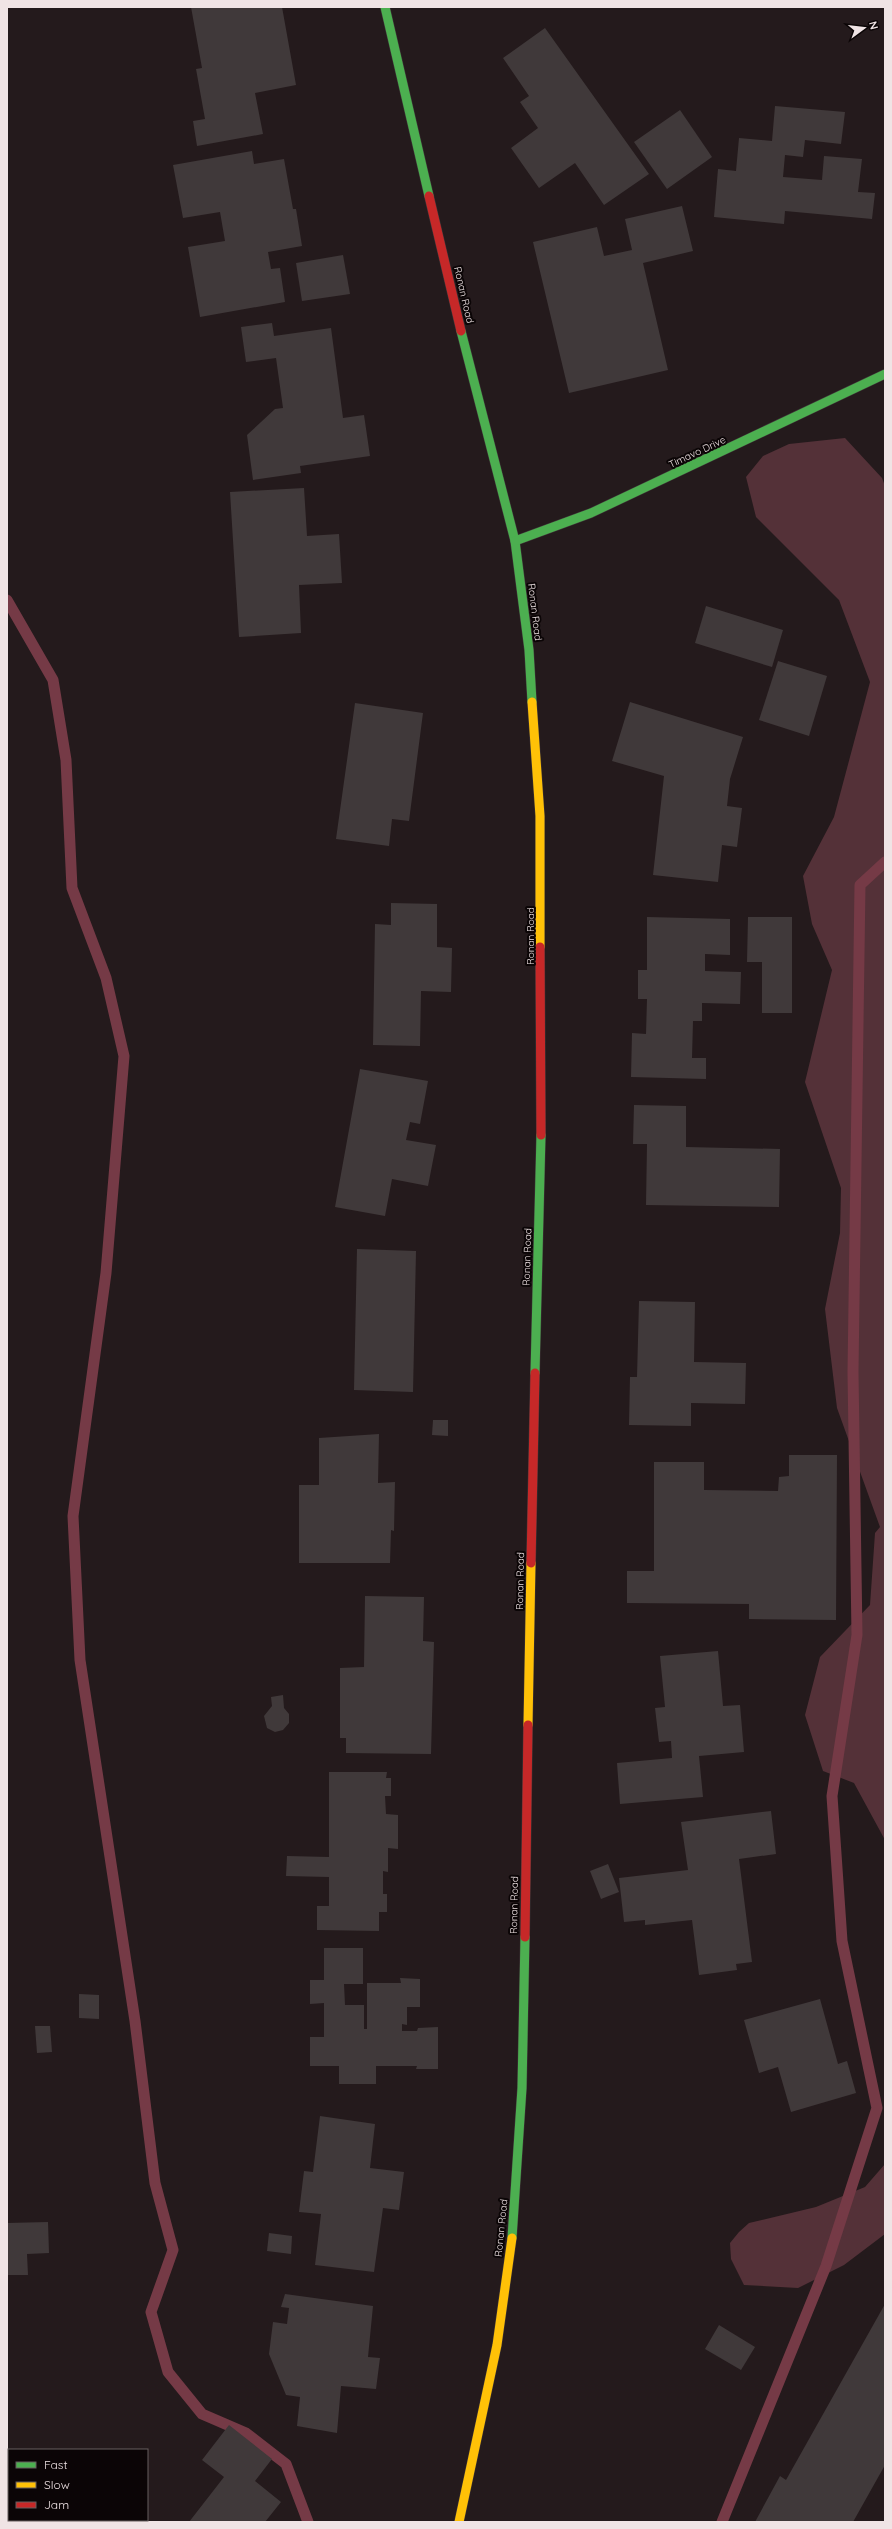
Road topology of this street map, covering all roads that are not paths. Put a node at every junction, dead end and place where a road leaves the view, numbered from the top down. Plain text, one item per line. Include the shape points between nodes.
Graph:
1 (385, 7) edge
2 (885, 374) edge
3 (515, 541) junction
4 (458, 2522) edge

1 - 3 street, Ronan Road via 460,329
2 - 3 street, Timavo Drive via 591,513
3 - 4 street, Ronan Road via 536,731 542,939 542,1055 539,1056 541,1159 533,1442 522,2088 514,2220 498,2345

